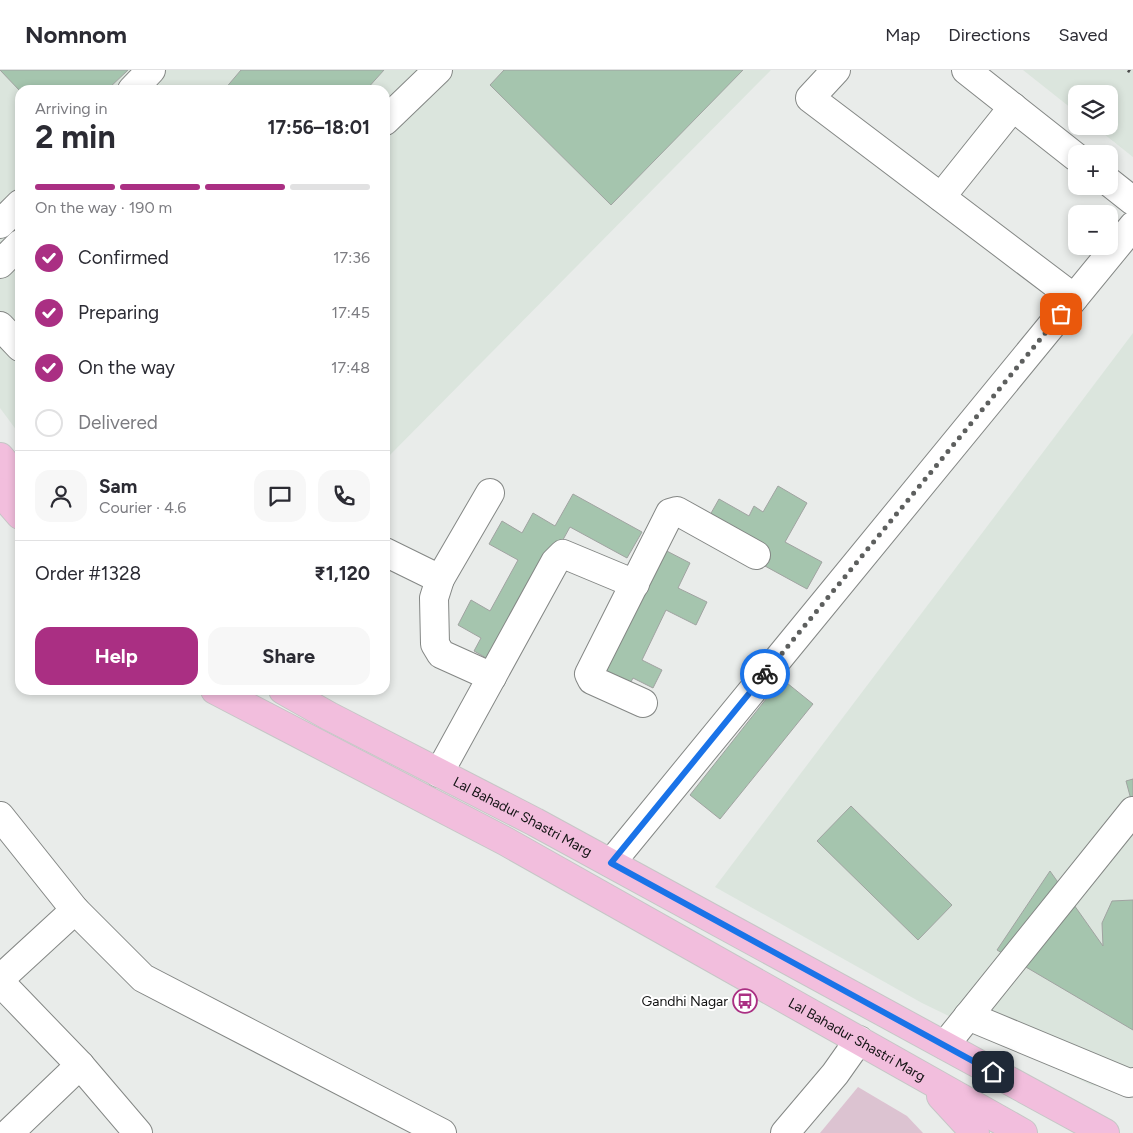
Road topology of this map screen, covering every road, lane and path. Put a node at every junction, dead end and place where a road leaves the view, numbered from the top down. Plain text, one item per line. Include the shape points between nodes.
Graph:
1 (152, 70) edge
2 (438, 70) edge
3 (836, 70) edge
4 (966, 70) edge
5 (137, 85) edge
6 (1014, 108) junction
7 (390, 116) edge
8 (1068, 151) edge
9 (1118, 189) edge
10 (941, 198) junction
11 (1133, 201) edge
12 (15, 209) edge
13 (0, 224) edge
14 (1133, 226) edge
15 (15, 249) edge
16 (0, 264) edge
17 (1074, 298) junction
18 (0, 326) edge
19 (15, 342) edge
20 (9, 478) edge
21 (490, 493) dead end
22 (15, 498) edge
23 (390, 554) edge
24 (756, 555) dead end
25 (440, 579) junction
26 (635, 584) junction
27 (492, 677) junction
28 (225, 695) edge
29 (292, 695) edge
30 (642, 704) dead end
31 (438, 773) junction
32 (1133, 811) edge
33 (0, 816) edge
34 (611, 863) junction
35 (75, 910) junction
36 (0, 980) edge
37 (968, 1016) junction
38 (859, 1040) junction
39 (945, 1045) junction
40 (80, 1065) junction
41 (925, 1079) junction
42 (1133, 1082) edge
43 (9, 1133) edge
44 (138, 1133) edge
45 (442, 1133) edge
46 (785, 1133) edge
47 (975, 1133) edge
48 (1023, 1133) edge
49 (1104, 1133) edge

1 - 5 street
2 - 7 street
3 - 10 street via 810,98
4 - 6 street
6 - 8 street
6 - 10 street
9 - 11 street
10 - 17 street
12 - 13 street
14 - 17 street
15 - 16 street
17 - 34 street
18 - 19 street
20 - 22 main road
21 - 25 street
23 - 25 street
24 - 26 street via 677,511 670,513
25 - 27 street via 434,598 435,644 441,654
26 - 27 street via 563,554 555,562
26 - 30 street via 588,674 592,680
27 - 31 street
28 - 38 main road, Lal Bahadur Shastri Marg via 505,841
29 - 31 main road, Lal Bahadur Shastri Marg
31 - 34 main road, Lal Bahadur Shastri Marg
32 - 37 street
33 - 35 street
34 - 39 main road, Lal Bahadur Shastri Marg
35 - 36 street
35 - 45 street via 142,978
36 - 40 street
37 - 39 street
37 - 42 street
38 - 41 main road, Lal Bahadur Shastri Marg
38 - 46 street
39 - 49 main road, Lal Bahadur Shastri Marg
40 - 43 street
40 - 44 street
41 - 47 main road
41 - 48 main road, Lal Bahadur Shastri Marg

